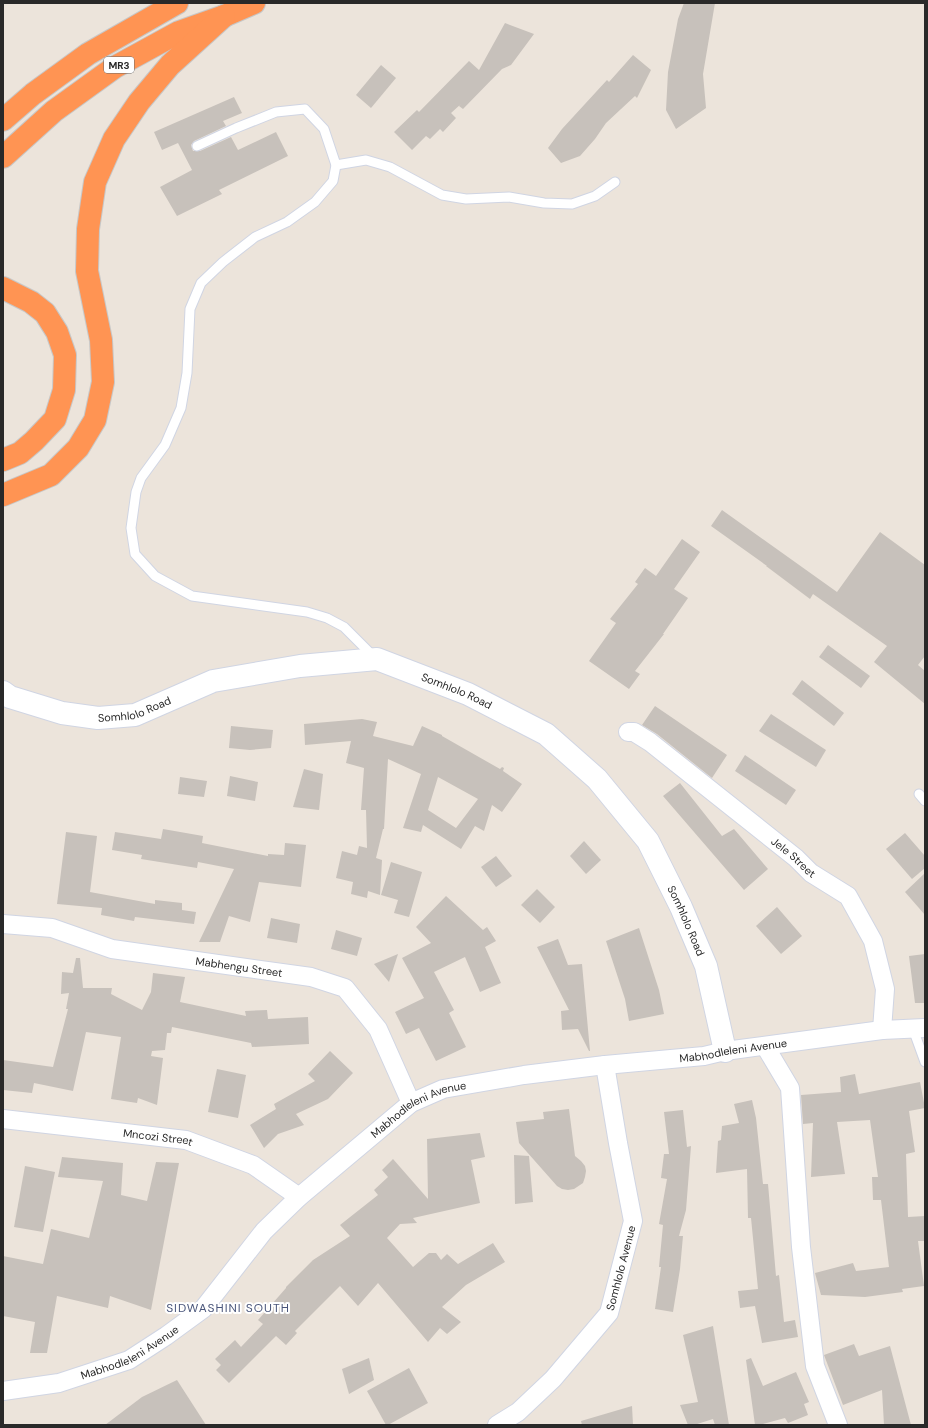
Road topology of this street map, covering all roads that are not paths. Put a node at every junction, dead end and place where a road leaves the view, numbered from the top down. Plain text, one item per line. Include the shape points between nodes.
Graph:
1 (177, 3) edge
2 (254, 3) edge
3 (224, 16) junction
4 (3, 120) edge
5 (197, 146) dead end
6 (3, 157) edge
7 (336, 165) junction
8 (615, 182) dead end
9 (3, 288) edge
10 (3, 460) edge
11 (3, 495) edge
12 (377, 659) junction
13 (3, 692) edge
14 (628, 732) dead end
15 (3, 924) edge
16 (919, 1028) edge
17 (882, 1030) junction
18 (765, 1046) junction
19 (725, 1051) junction
20 (925, 1062) edge
21 (605, 1065) junction
22 (411, 1103) junction
23 (3, 1119) edge
24 (299, 1197) junction
25 (3, 1391) edge
26 (497, 1425) edge
27 (838, 1425) edge

1 - 4 highway, MR3 via 88,54
2 - 3 highway, MR3
3 - 6 highway, MR3 via 179,32 115,67 54,111
3 - 11 highway via 170,65 139,102 114,139 94,182 88,229 87,271 100,340 103,382 95,420 78,448 51,475
5 - 7 lane via 276,112 304,109 324,129
7 - 8 lane via 366,160 390,167 442,195 466,199 509,197 544,203 572,204 595,196
7 - 12 lane via 333,181 315,202 287,222 255,237 223,262 201,284 190,309 187,373 181,408 165,445 141,478 136,492 131,528 135,554 155,576 192,596 307,612 327,618 344,627
9 - 10 highway via 32,302 45,313 57,332 65,355 64,390 55,419 20,453
12 - 13 street, Somhlolo Road via 300,666 213,682 135,716 98,718 62,713 10,697
12 - 19 street, Somhlolo Road via 468,694 546,734 597,779 648,841 682,907 706,966
14 - 17 street, Jele Street via 634,732 650,742 796,858 811,873 848,896 873,941 885,989
15 - 22 street, Mabhengu Street via 52,928 112,949 311,978 345,988 378,1029
16 - 17 street, Mabhodleleni Avenue
16 - 20 lane
17 - 18 street, Mabhodleleni Avenue
18 - 19 street, Mabhodleleni Avenue
18 - 27 street via 790,1088 802,1247 815,1366
19 - 21 street, Mabhodleleni Avenue via 704,1056
21 - 22 street, Mabhodleleni Avenue via 443,1089
21 - 26 street, Somhlolo Avenue via 633,1221 609,1313 553,1379 518,1412
22 - 24 street, Mabhodleleni Avenue
23 - 24 street, Mncozi Street via 186,1140 253,1165
24 - 25 street, Mabhodleleni Avenue via 264,1231 203,1309 129,1360 59,1383

